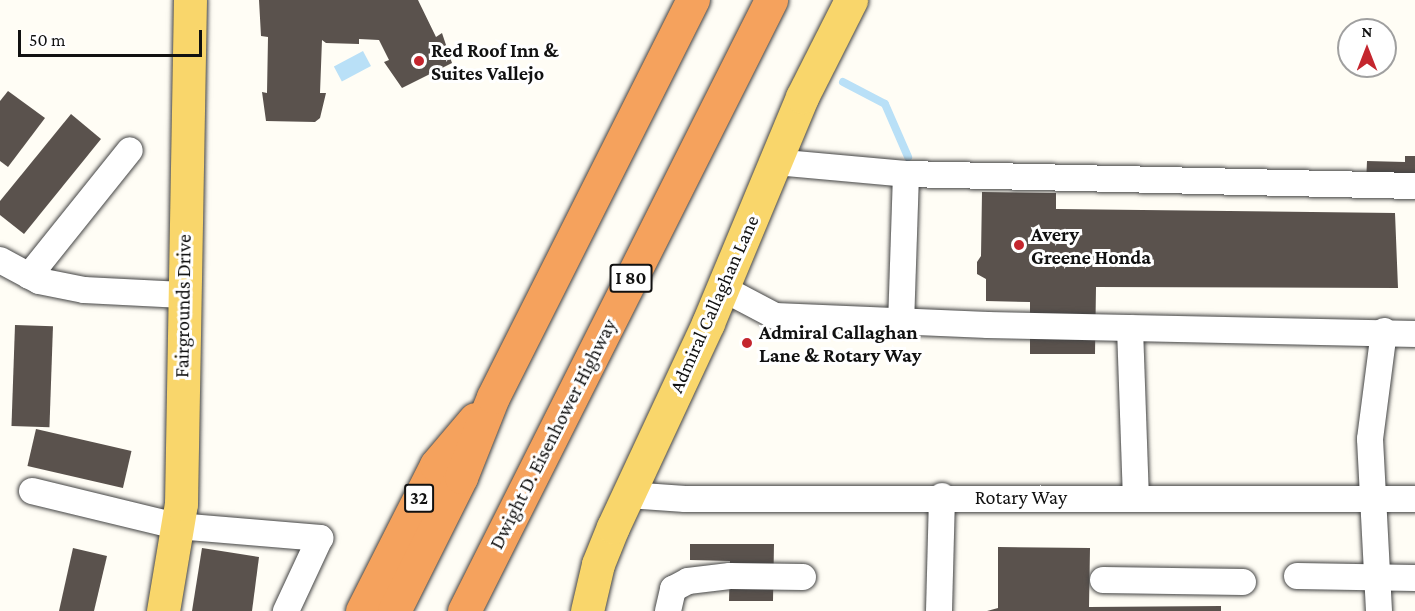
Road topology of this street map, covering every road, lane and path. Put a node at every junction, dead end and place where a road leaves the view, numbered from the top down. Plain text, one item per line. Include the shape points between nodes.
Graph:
1 (190, 0) edge
2 (693, 0) edge
3 (771, 0) edge
4 (850, 0) edge
5 (130, 150) dead end
6 (775, 162) junction
7 (906, 174) junction
8 (1415, 186) edge
9 (0, 260) edge
10 (29, 276) junction
11 (722, 288) junction
12 (183, 295) junction
13 (901, 321) junction
14 (1130, 328) junction
15 (1384, 331) junction
16 (1415, 334) edge
17 (493, 397) junction
18 (32, 491) dead end
19 (628, 495) junction
20 (942, 496) junction
21 (1136, 497) junction
22 (1373, 498) junction
23 (1415, 499) edge
24 (177, 526) junction
25 (491, 557) junction
26 (1297, 576) dead end
27 (803, 577) dead end
28 (1415, 578) edge
29 (1379, 579) junction
30 (1103, 580) dead end
31 (1243, 582) dead end
32 (163, 611) edge
33 (286, 611) edge
34 (362, 611) edge
35 (394, 611) edge
36 (464, 611) edge
37 (481, 611) edge
38 (586, 611) edge
39 (668, 611) edge
40 (939, 611) edge
41 (1379, 611) edge

1 - 12 main road, Fairgrounds Drive
2 - 17 highway
3 - 25 highway, Dwight D. Eisenhower Highway / I 80
4 - 6 main road, Admiral Callaghan Lane
5 - 10 street
6 - 7 street
6 - 11 main road, Admiral Callaghan Lane
7 - 8 street
7 - 13 street
9 - 10 street
10 - 12 street via 84,290
11 - 13 street via 775,316
11 - 19 main road, Admiral Callaghan Lane
12 - 24 main road, Fairgrounds Drive via 181,504
13 - 14 street
14 - 15 street
14 - 21 street
15 - 16 street
15 - 22 street via 1370,439
17 - 34 highway, 32 via 436,465
17 - 35 highway via 461,477
18 - 24 street
19 - 20 street, Rotary Way via 685,499
19 - 38 main road, Admiral Callaghan Lane via 598,564
20 - 21 street, Rotary Way
20 - 40 street
21 - 22 street, Rotary Way
22 - 23 street, Rotary Way
22 - 29 street
24 - 32 main road, Fairgrounds Drive
24 - 33 street via 320,538
25 - 36 highway, Dwight D. Eisenhower Highway / I 80
25 - 37 highway
26 - 29 street
27 - 39 street via 688,581 673,588
28 - 29 street
29 - 41 street
30 - 31 street

